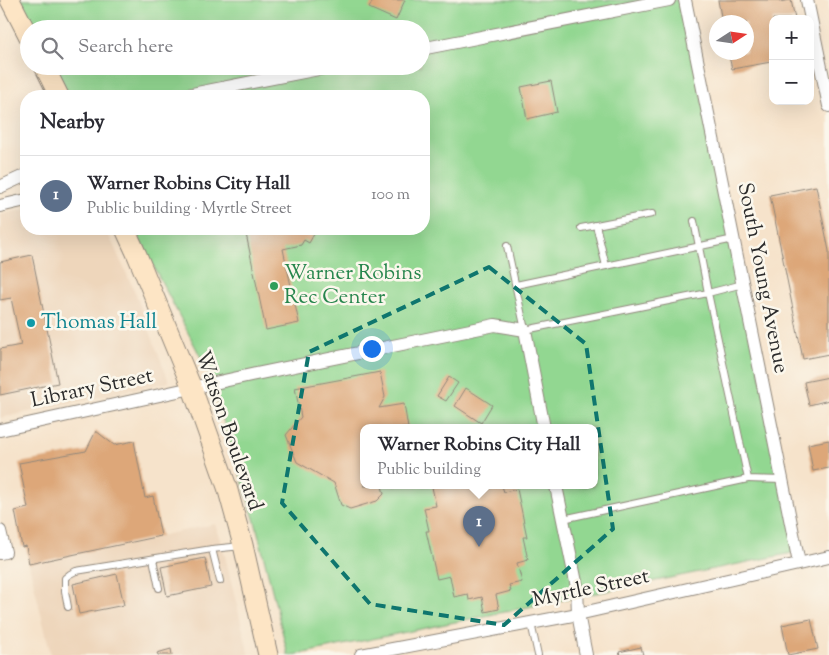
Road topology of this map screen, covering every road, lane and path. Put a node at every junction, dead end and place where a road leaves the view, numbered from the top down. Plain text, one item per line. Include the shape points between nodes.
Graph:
1 (10, 0) edge
2 (669, 0) edge
3 (685, 0) edge
4 (807, 0) edge
5 (20, 20) edge
6 (430, 47) edge
7 (49, 75) edge
8 (288, 75) edge
9 (57, 90) edge
10 (212, 90) edge
11 (829, 106) edge
12 (20, 178) edge
13 (0, 188) edge
14 (20, 201) edge
15 (0, 206) edge
16 (652, 214) dead end
17 (694, 221) dead end
18 (596, 226) junction
19 (581, 228) dead end
20 (128, 235) edge
21 (734, 240) junction
22 (507, 246) dead end
23 (700, 246) junction
24 (606, 266) junction
25 (743, 284) junction
26 (516, 285) junction
27 (708, 293) junction
28 (525, 330) junction
29 (192, 388) junction
30 (543, 424) edge
31 (0, 430) edge
32 (748, 480) junction
33 (783, 480) junction
34 (557, 489) edge
35 (563, 519) junction
36 (0, 531) edge
37 (243, 546) junction
38 (212, 549) junction
39 (0, 553) edge
40 (829, 557) edge
41 (153, 559) junction
42 (799, 563) junction
43 (220, 580) dead end
44 (159, 588) dead end
45 (68, 607) dead end
46 (578, 614) junction
47 (531, 623) junction
48 (391, 652) edge
49 (268, 655) edge
50 (360, 655) edge
51 (538, 655) edge
52 (586, 655) edge

1 - 5 main road
2 - 6 street
3 - 21 street, South Young Avenue
4 - 11 street
7 - 9 main road
8 - 10 street
12 - 13 street
14 - 15 street
16 - 18 lane
17 - 23 lane
18 - 19 lane
18 - 24 lane
20 - 29 main road, Watson Boulevard
21 - 23 lane
21 - 25 street, South Young Avenue
22 - 26 lane
23 - 24 lane
23 - 27 lane
24 - 26 lane
25 - 27 lane
25 - 33 street, South Young Avenue
26 - 28 lane
27 - 28 lane
27 - 32 lane
28 - 29 street, Library Street via 495,325
28 - 30 street
29 - 31 street, Library Street
29 - 37 main road, Watson Boulevard via 227,487
32 - 33 lane
32 - 35 lane
33 - 42 street, South Young Avenue
34 - 35 street
35 - 46 street via 577,587
36 - 39 street via 4,552
37 - 38 lane
37 - 49 main road, Watson Boulevard
38 - 41 lane
38 - 43 lane
40 - 42 street, Myrtle Street
41 - 44 lane
41 - 45 lane via 70,574 65,578
42 - 46 street, Myrtle Street
46 - 47 street, Myrtle Street
46 - 52 street
47 - 48 street, Myrtle Street
47 - 51 lane
48 - 50 street, Myrtle Street

